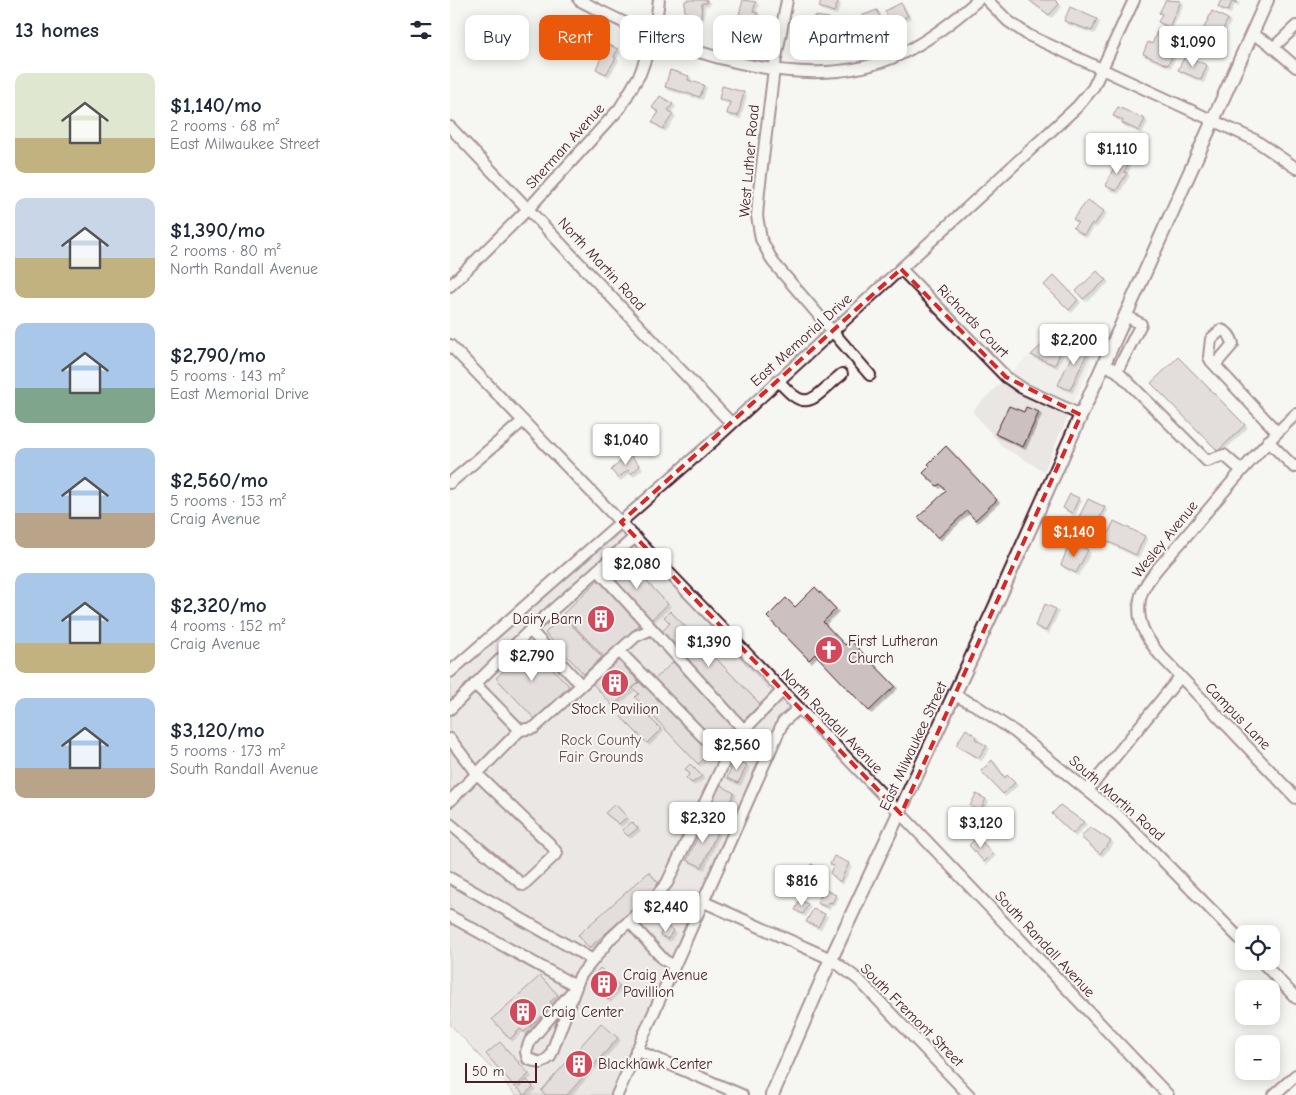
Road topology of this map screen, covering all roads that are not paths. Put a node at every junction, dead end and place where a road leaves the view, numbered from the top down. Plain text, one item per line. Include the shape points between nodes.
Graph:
1 (579, 0) edge
2 (659, 0) edge
3 (787, 0) edge
4 (978, 0) edge
5 (987, 0) edge
6 (1134, 0) edge
7 (1268, 0) edge
8 (657, 15) edge
9 (620, 19) edge
10 (1296, 26) edge
11 (1252, 34) junction
12 (1274, 47) junction
13 (703, 52) edge
14 (645, 60) edge
15 (1296, 67) edge
16 (774, 69) junction
17 (1102, 71) junction
18 (1214, 120) junction
19 (450, 127) edge
20 (1296, 168) edge
21 (529, 208) junction
22 (901, 269) junction
23 (450, 286) edge
24 (1126, 316) junction
25 (832, 331) junction
26 (450, 346) edge
27 (1104, 364) junction
28 (1215, 365) dead end
29 (1117, 371) junction
30 (842, 374) dead end
31 (870, 375) dead end
32 (778, 380) junction
33 (1296, 414) edge
34 (1081, 415) junction
35 (523, 421) junction
36 (731, 423) junction
37 (1277, 432) junction
38 (1268, 441) junction
39 (1295, 467) edge
40 (1241, 470) junction
41 (450, 484) edge
42 (621, 522) junction
43 (635, 536) junction
44 (598, 570) junction
45 (530, 630) junction
46 (650, 630) junction
47 (619, 651) junction
48 (450, 672) edge
49 (1180, 677) junction
50 (475, 684) junction
51 (581, 685) junction
52 (782, 691) junction
53 (954, 695) junction
54 (799, 708) junction
55 (450, 709) edge
56 (520, 730) junction
57 (744, 730) junction
58 (450, 739) edge
59 (725, 759) junction
60 (476, 773) junction
61 (1088, 790) junction
62 (1296, 798) edge
63 (450, 801) edge
64 (901, 814) junction
65 (450, 824) edge
66 (450, 878) edge
67 (704, 902) junction
68 (450, 916) edge
69 (630, 920) junction
70 (1235, 934) edge
71 (831, 959) junction
72 (593, 960) junction
73 (673, 965) junction
74 (1270, 970) edge
75 (576, 987) junction
76 (1296, 998) edge
77 (636, 1050) junction
78 (1296, 1075) edge
79 (617, 1095) edge
80 (742, 1095) edge
81 (772, 1095) edge
82 (969, 1095) edge
83 (1168, 1095) edge
84 (1274, 1095) edge

1 - 9 street
2 - 8 street, Sherman Avenue
3 - 16 street, West Luther Road
4 - 16 street via 928,39 878,63 818,72
5 - 17 street via 1028,35
6 - 17 street, East Memorial Drive
7 - 11 main road, East Milwaukee Street
10 - 12 street
11 - 12 street
11 - 18 main road, East Milwaukee Street
12 - 15 street
13 - 16 street
14 - 21 street, Sherman Avenue via 620,108
16 - 25 street, West Luther Road via 759,191 757,216 760,239 773,262
17 - 18 street
17 - 22 street, East Memorial Drive via 1077,107
18 - 20 street via 1255,140
18 - 24 main road, East Milwaukee Street
19 - 21 street, North Martin Road
21 - 23 street, Sherman Avenue
21 - 36 street, North Martin Road
22 - 25 street, East Memorial Drive
22 - 34 street, Richards Court via 1006,378
24 - 27 main road, East Milwaukee Street
24 - 29 street via 1141,324
25 - 31 street, West Luther Road
25 - 32 street, East Memorial Drive
26 - 35 street, North Randall Avenue
27 - 29 street
27 - 34 main road, East Milwaukee Street
28 - 37 street
29 - 40 street via 1207,461 1224,455
30 - 32 street via 808,401 801,402
32 - 36 street, East Memorial Drive
33 - 37 street, Wesley Avenue
34 - 53 main road, East Milwaukee Street
35 - 41 street
35 - 42 street, North Randall Avenue
36 - 42 street, East Memorial Drive
37 - 38 street, Wesley Avenue
38 - 39 street
38 - 40 street, Wesley Avenue
40 - 49 street, Wesley Avenue via 1171,554 1140,597 1141,628
42 - 43 street, North Randall Avenue
42 - 48 street, East Memorial Drive
43 - 44 street
43 - 52 street, North Randall Avenue
44 - 45 street
44 - 46 street via 646,621
45 - 50 street
45 - 51 street
46 - 47 street via 636,636
46 - 57 street
47 - 51 street
47 - 59 street
49 - 61 street
49 - 62 street, Campus Lane
50 - 55 street
50 - 56 street
51 - 56 street via 534,728
52 - 54 street, North Randall Avenue
52 - 57 street
53 - 61 street, South Martin Road via 1015,732
53 - 64 main road, East Milwaukee Street
54 - 64 street, North Randall Avenue
54 - 67 street via 783,722
56 - 60 street
57 - 59 street
58 - 60 street
59 - 69 street via 667,883
60 - 63 street
60 - 65 street via 557,853 523,885
61 - 70 street, South Martin Road via 1138,833
64 - 71 main road, East Milwaukee Street
64 - 83 street, South Randall Avenue
66 - 72 street
67 - 71 street, South Fremont Street
67 - 73 street
68 - 75 street
69 - 72 street
69 - 73 street via 664,960
71 - 81 main road, East Milwaukee Street
71 - 82 street, South Fremont Street via 859,980
72 - 75 street
73 - 77 street
74 - 76 street
75 - 75 street via 530,1041 526,1052 528,1059 541,1063 550,1057
77 - 79 street
77 - 80 street
78 - 84 street

